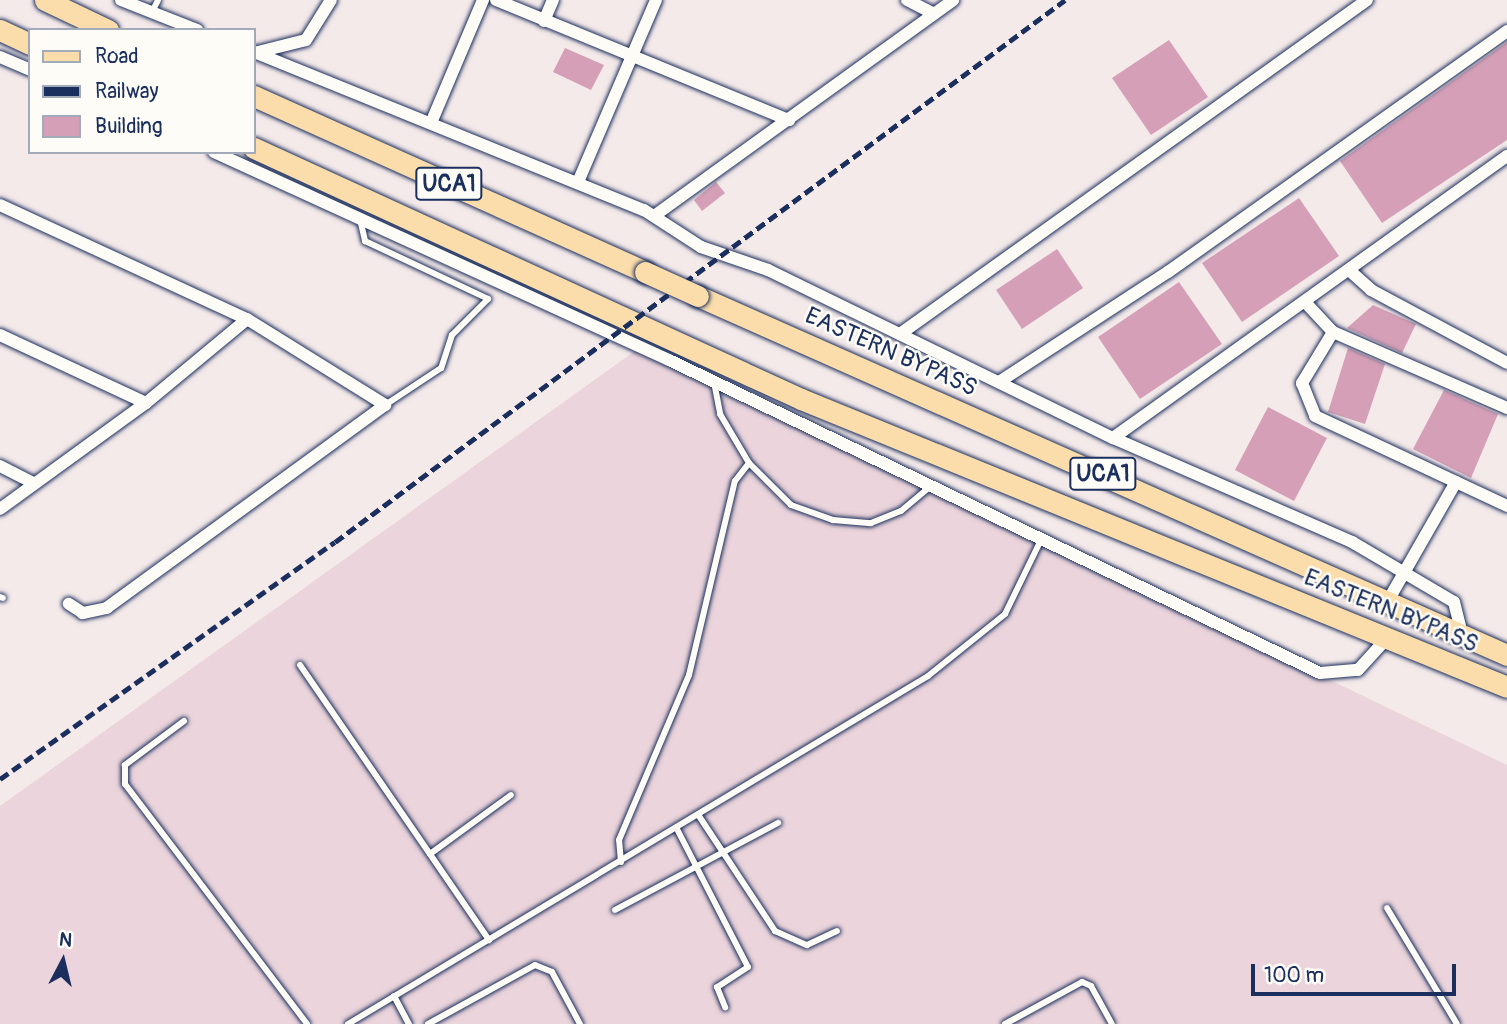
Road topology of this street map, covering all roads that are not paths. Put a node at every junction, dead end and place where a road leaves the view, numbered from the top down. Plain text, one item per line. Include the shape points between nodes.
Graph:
1 (45, 0) edge
2 (121, 0) edge
3 (331, 0) edge
4 (483, 0) edge
5 (496, 0) edge
6 (553, 0) edge
7 (656, 0) edge
8 (907, 0) edge
9 (953, 0) edge
10 (1367, 0) edge
11 (155, 6) edge
12 (934, 14) junction
13 (544, 21) junction
14 (104, 28) edge
15 (194, 28) edge
16 (0, 30) edge
17 (1507, 31) edge
18 (28, 43) edge
19 (256, 52) edge
20 (256, 53) edge
21 (632, 56) junction
22 (0, 57) edge
23 (28, 69) edge
24 (256, 97) edge
25 (789, 120) junction
26 (432, 123) junction
27 (256, 149) edge
28 (218, 154) edge
29 (1507, 156) edge
30 (578, 182) junction
31 (0, 205) edge
32 (654, 216) junction
33 (359, 217) junction
34 (1349, 270) junction
35 (1305, 302) junction
36 (247, 319) junction
37 (1333, 332) junction
38 (900, 334) junction
39 (0, 335) edge
40 (1507, 363) edge
41 (713, 382) junction
42 (999, 382) junction
43 (146, 403) junction
44 (385, 405) junction
45 (1507, 408) edge
46 (1114, 438) junction
47 (749, 463) junction
48 (0, 466) edge
49 (34, 482) junction
50 (1456, 482) junction
51 (933, 485) junction
52 (1507, 506) edge
53 (0, 509) edge
54 (1041, 540) junction
55 (1404, 574) junction
56 (1390, 599) junction
57 (69, 604) dead end
58 (1432, 620) junction
59 (1460, 626) junction
60 (1388, 637) junction
61 (1507, 639) edge
62 (1507, 655) edge
63 (1444, 659) junction
64 (300, 665) dead end
65 (1507, 687) edge
66 (1507, 700) edge
67 (184, 721) dead end
68 (511, 795) dead end
69 (699, 816) junction
70 (778, 823) dead end
71 (677, 829) junction
72 (724, 852) junction
73 (430, 854) junction
74 (621, 862) junction
75 (697, 867) junction
76 (1387, 908) dead end
77 (615, 910) dead end
78 (837, 931) dead end
79 (489, 940) junction
80 (394, 996) junction
81 (725, 1007) dead end
82 (307, 1024) edge
83 (348, 1024) edge
84 (409, 1024) edge
85 (428, 1024) edge
86 (580, 1024) edge
87 (1005, 1024) edge
88 (1112, 1024) edge
89 (1457, 1024) edge

1 - 14 main road
2 - 11 street
3 - 19 street via 306,40
4 - 26 street
5 - 13 street
6 - 13 street
7 - 21 street
8 - 12 street
9 - 12 street
10 - 38 street
11 - 15 street
12 - 25 street
13 - 21 street
16 - 18 main road
17 - 42 street via 1168,272
20 - 26 street
21 - 25 street
21 - 30 street
22 - 23 street
24 - 56 main road, EASTERN BYPASS / UCA1, bridge
25 - 32 street
26 - 30 street
27 - 60 main road, EASTERN BYPASS via 801,399
28 - 33 street
29 - 34 street
30 - 32 street
31 - 36 street
32 - 38 street via 701,247 768,270
33 - 41 street
33 - 44 lane via 365,241 488,299 452,335 441,368
34 - 35 street
34 - 40 street via 1371,290
35 - 37 street
35 - 46 street
36 - 43 street
36 - 44 street
37 - 45 street
37 - 50 street via 1302,383 1307,408
38 - 42 street
39 - 43 street
41 - 47 lane via 720,414
41 - 51 street
42 - 46 street
43 - 49 street
44 - 57 street via 107,608 83,613
46 - 55 street via 1352,542
47 - 51 lane via 791,505 853,523 883,521
47 - 74 lane via 735,481 690,675 619,840
48 - 49 street
49 - 53 street
50 - 52 street
50 - 55 street
51 - 54 street
54 - 60 street via 1320,673 1358,670
54 - 69 lane via 1019,594 986,632 906,691
55 - 56 street
55 - 59 street via 1454,602
56 - 58 main road, EASTERN BYPASS / UCA1
58 - 59 main road
58 - 62 main road, EASTERN BYPASS / UCA1
59 - 61 main road
60 - 63 main road, EASTERN BYPASS
63 - 65 main road, EASTERN BYPASS
63 - 66 main road
64 - 73 lane
67 - 82 lane via 125,765 125,784
68 - 73 lane
69 - 71 lane
69 - 72 lane
70 - 72 lane
71 - 74 lane
71 - 75 lane
72 - 75 lane
72 - 78 lane via 775,931 807,945
73 - 79 lane
74 - 79 lane
75 - 77 lane
75 - 81 lane via 748,967 716,987
76 - 89 lane
79 - 80 lane
80 - 83 lane
80 - 84 lane
85 - 86 lane via 535,965 552,972
87 - 88 lane via 1082,982 1091,986

